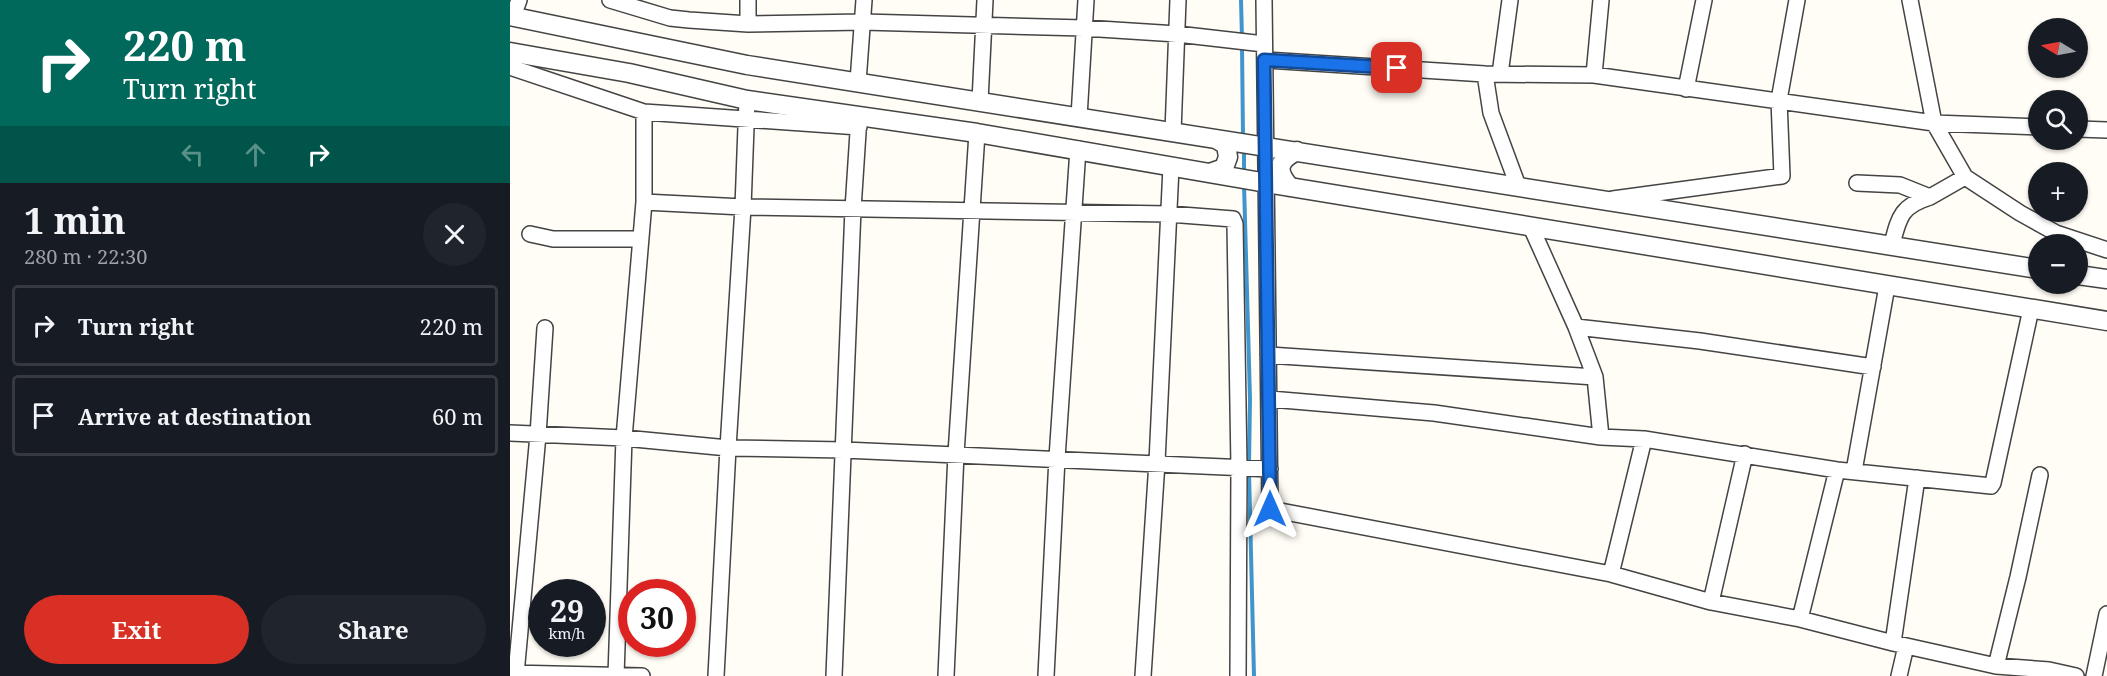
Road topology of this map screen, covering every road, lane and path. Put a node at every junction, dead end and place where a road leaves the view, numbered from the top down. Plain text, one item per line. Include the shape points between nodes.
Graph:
1 (610, 0) edge
2 (748, 0) edge
3 (864, 0) edge
4 (985, 0) edge
5 (1086, 0) edge
6 (1178, 0) edge
7 (1264, 0) edge
8 (1510, 0) edge
9 (1601, 0) edge
10 (1704, 0) edge
11 (1797, 0) edge
12 (1910, 0) edge
13 (514, 11) edge
14 (863, 22) junction
15 (748, 24) junction
16 (984, 25) junction
17 (1084, 28) junction
18 (1177, 34) junction
19 (1264, 44) junction
20 (510, 52) edge
21 (1264, 60) junction
22 (510, 68) edge
23 (1492, 74) junction
24 (1594, 75) junction
25 (858, 82) junction
26 (1686, 89) junction
27 (747, 100) junction
28 (1779, 100) junction
29 (980, 101) junction
30 (644, 112) junction
31 (1079, 117) junction
32 (747, 120) junction
33 (859, 122) junction
34 (1934, 123) junction
35 (2028, 127) edge
36 (2088, 129) edge
37 (2107, 130) edge
38 (1173, 132) junction
39 (977, 133) junction
40 (1224, 140) junction
41 (1266, 146) junction
42 (1078, 149) junction
43 (1297, 151) junction
44 (1171, 167) junction
45 (1210, 173) junction
46 (1965, 177) junction
47 (1266, 183) junction
48 (1857, 183) dead end
49 (1518, 186) junction
50 (1290, 187) junction
51 (1930, 197) junction
52 (1605, 200) junction
53 (644, 202) junction
54 (743, 207) junction
55 (853, 209) junction
56 (972, 212) junction
57 (1074, 212) junction
58 (1170, 214) junction
59 (1531, 227) junction
60 (530, 234) dead end
61 (2048, 234) edge
62 (640, 240) junction
63 (1892, 244) junction
64 (2088, 246) edge
65 (2107, 250) edge
66 (2028, 267) edge
67 (2088, 276) edge
68 (2107, 279) edge
69 (1887, 286) junction
70 (2031, 309) junction
71 (2107, 321) edge
72 (1576, 327) junction
73 (544, 328) dead end
74 (1268, 356) junction
75 (1873, 367) junction
76 (1595, 377) junction
77 (1270, 399) junction
78 (510, 433) edge
79 (538, 435) junction
80 (1601, 437) junction
81 (624, 438) junction
82 (1644, 439) junction
83 (728, 448) junction
84 (844, 450) junction
85 (956, 454) junction
86 (1745, 454) junction
87 (1057, 458) junction
88 (1157, 462) junction
89 (1253, 469) junction
90 (1837, 470) junction
91 (1854, 471) junction
92 (2040, 475) dead end
93 (1917, 478) junction
94 (1611, 574) junction
95 (1711, 602) junction
96 (2107, 614) edge
97 (1800, 619) junction
98 (1899, 644) junction
99 (1996, 666) junction
100 (2049, 673) edge
101 (513, 674) edge
102 (616, 676) edge
103 (642, 676) edge
104 (716, 676) edge
105 (834, 676) edge
106 (946, 676) edge
107 (1046, 676) edge
108 (1143, 676) edge
109 (1238, 676) edge
110 (1899, 676) edge
111 (2076, 676) edge
112 (2094, 676) edge

1 - 15 street via 670,18
2 - 15 street
3 - 14 street
4 - 16 street
5 - 17 street
6 - 18 street
7 - 19 street
8 - 23 street
9 - 24 street
10 - 26 street
11 - 28 street
12 - 34 street
13 - 25 street via 747,65
14 - 15 street
14 - 16 street
14 - 25 street
16 - 17 street
16 - 29 street
17 - 18 street
17 - 31 street
18 - 19 street
18 - 38 street
19 - 21 street
20 - 27 street via 629,73
21 - 23 street
21 - 41 street
22 - 30 street
23 - 24 street
23 - 49 street via 1491,113
24 - 26 street
25 - 29 street
26 - 28 street
27 - 32 street
27 - 33 street
28 - 34 street
28 - 52 street via 1782,176
29 - 31 street
30 - 32 street
30 - 53 street
31 - 38 street
32 - 33 street
32 - 54 street
33 - 39 street
33 - 55 street
34 - 35 street
34 - 46 street
36 - 37 street
38 - 40 street
39 - 42 street
39 - 56 street
40 - 41 street
40 - 45 street via 1228,157 1224,168
41 - 43 street
41 - 47 street
42 - 44 street
42 - 57 street
43 - 49 street
43 - 50 street via 1286,157 1280,167
44 - 45 street
44 - 58 street
45 - 47 street
46 - 51 street
46 - 61 street
47 - 50 street
47 - 74 street
48 - 51 street via 1900,185
49 - 52 street
50 - 59 street
51 - 63 street via 1906,208 1898,220
52 - 63 street
53 - 54 street
53 - 62 street
54 - 55 street
54 - 83 street
55 - 56 street
55 - 84 street
56 - 57 street
56 - 85 street
57 - 58 street
57 - 87 street
58 - 88 street
58 - 89 street via 1233,219 1235,224
59 - 69 street
59 - 72 street
60 - 62 street via 553,239
62 - 81 street
63 - 66 street
64 - 65 street
67 - 68 street
69 - 70 street
69 - 75 street
70 - 71 street
70 - 93 street via 1991,486
72 - 75 street
72 - 76 street
73 - 79 street
74 - 76 street
74 - 77 street
75 - 91 street
76 - 80 street
77 - 80 street via 1434,413
77 - 89 street
78 - 79 street
79 - 81 street
79 - 101 street
80 - 82 street
81 - 83 street
81 - 102 street
82 - 86 street
82 - 94 street
83 - 84 street
83 - 104 street
84 - 85 street
84 - 105 street
85 - 87 street
85 - 106 street
86 - 90 street
86 - 95 street
87 - 88 street
87 - 107 street
88 - 89 street
88 - 108 street
89 - 94 street via 1270,509
89 - 109 street
90 - 91 street
90 - 97 street
91 - 93 street
92 - 99 street
93 - 98 street
94 - 95 street
95 - 97 street
96 - 112 street
97 - 98 street
98 - 99 street
98 - 110 street
99 - 100 street
100 - 111 street
101 - 102 street
102 - 103 street

